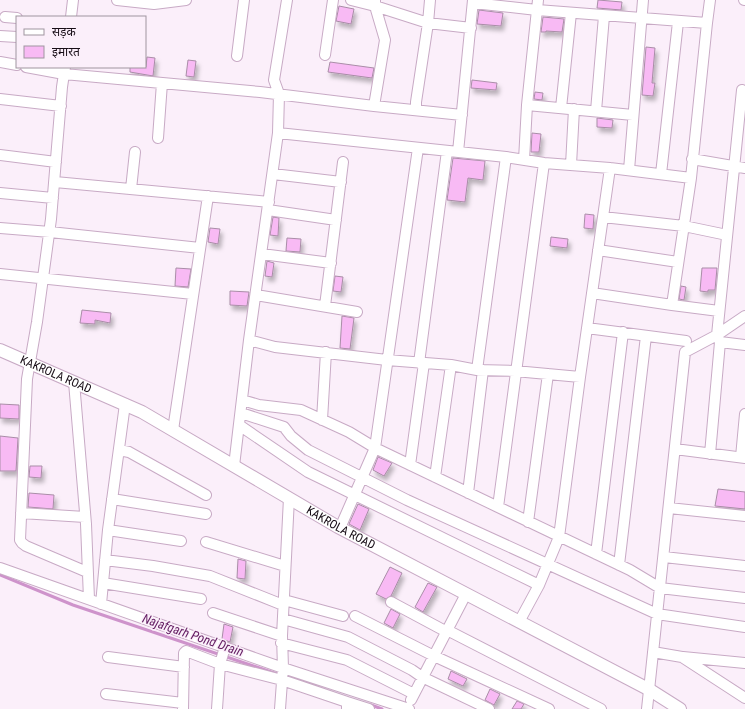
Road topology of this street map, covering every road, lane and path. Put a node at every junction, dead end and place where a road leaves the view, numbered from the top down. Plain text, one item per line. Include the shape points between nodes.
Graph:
1 (74, 0) edge
2 (117, 0) edge
3 (186, 0) edge
4 (244, 0) edge
5 (286, 0) edge
6 (333, 0) edge
7 (351, 0) edge
8 (430, 0) edge
9 (643, 0) edge
10 (710, 0) edge
11 (473, 1) edge
12 (375, 3) edge
13 (537, 5) edge
14 (571, 13) junction
15 (71, 16) edge
16 (604, 16) junction
17 (5, 17) dead end
18 (16, 18) edge
19 (641, 19) junction
20 (678, 22) junction
21 (428, 23) junction
22 (707, 23) junction
23 (470, 28) junction
24 (0, 36) edge
25 (16, 38) edge
26 (324, 55) dead end
27 (236, 56) dead end
28 (0, 62) edge
29 (16, 65) edge
30 (39, 68) edge
31 (65, 70) edge
32 (162, 83) junction
33 (742, 90) dead end
34 (278, 94) junction
35 (0, 99) edge
36 (527, 105) junction
37 (61, 106) junction
38 (374, 106) junction
39 (561, 108) junction
40 (574, 109) junction
41 (416, 110) junction
42 (596, 111) junction
43 (462, 115) junction
44 (633, 115) junction
45 (278, 133) junction
46 (158, 138) dead end
47 (418, 148) junction
48 (135, 152) dead end
49 (453, 152) junction
50 (0, 155) edge
51 (506, 158) junction
52 (692, 159) junction
53 (524, 160) junction
54 (56, 162) junction
55 (343, 162) dead end
56 (544, 163) junction
57 (571, 165) junction
58 (734, 166) junction
59 (610, 168) junction
60 (745, 168) edge
61 (629, 170) junction
62 (273, 174) junction
63 (661, 174) junction
64 (691, 178) junction
65 (55, 182) junction
66 (341, 182) junction
67 (131, 189) junction
68 (0, 193) edge
69 (208, 196) junction
70 (53, 198) junction
71 (268, 206) junction
72 (603, 217) junction
73 (336, 220) junction
74 (684, 226) junction
75 (0, 228) edge
76 (50, 232) junction
77 (727, 235) junction
78 (200, 248) junction
79 (598, 250) junction
80 (262, 254) junction
81 (678, 262) junction
82 (331, 263) junction
83 (0, 274) edge
84 (43, 278) junction
85 (592, 293) junction
86 (193, 294) junction
87 (256, 294) junction
88 (672, 305) junction
89 (325, 306) junction
90 (719, 311) junction
91 (357, 312) dead end
92 (745, 316) edge
93 (587, 328) junction
94 (623, 332) junction
95 (646, 336) junction
96 (718, 339) junction
97 (250, 340) junction
98 (686, 341) dead end
99 (745, 345) edge
100 (0, 350) edge
101 (326, 352) junction
102 (387, 360) junction
103 (30, 363) junction
104 (421, 363) junction
105 (451, 366) junction
106 (480, 370) junction
107 (515, 371) junction
108 (548, 374) junction
109 (580, 377) junction
110 (74, 382) junction
111 (242, 400) junction
112 (125, 404) junction
113 (241, 413) junction
114 (745, 414) edge
115 (322, 420) junction
116 (239, 425) junction
117 (173, 430) junction
118 (375, 448) junction
119 (675, 449) junction
120 (119, 450) junction
121 (710, 454) junction
122 (743, 457) edge
123 (410, 465) junction
124 (234, 466) junction
125 (363, 477) junction
126 (435, 477) junction
127 (468, 493) junction
128 (355, 494) junction
129 (206, 495) dead end
130 (112, 498) junction
131 (289, 498) junction
132 (498, 507) junction
133 (669, 508) junction
134 (21, 513) junction
135 (206, 514) dead end
136 (745, 516) edge
137 (85, 517) junction
138 (528, 522) junction
139 (340, 528) junction
140 (108, 530) junction
141 (559, 537) junction
142 (181, 541) dead end
143 (206, 542) dead end
144 (596, 554) junction
145 (664, 557) junction
146 (105, 560) junction
147 (548, 563) junction
148 (619, 565) junction
149 (286, 566) junction
150 (745, 566) edge
151 (0, 568) edge
152 (87, 572) junction
153 (103, 583) junction
154 (539, 585) junction
155 (660, 588) junction
156 (466, 594) junction
157 (745, 598) edge
158 (89, 599) junction
159 (201, 599) dead end
160 (391, 602) dead end
161 (283, 603) junction
162 (102, 604) junction
163 (213, 613) dead end
164 (658, 614) junction
165 (343, 616) dead end
166 (355, 616) dead end
167 (283, 619) junction
168 (519, 622) junction
169 (745, 627) edge
170 (447, 631) junction
171 (282, 640) junction
172 (654, 652) junction
173 (222, 655) junction
174 (434, 656) junction
175 (108, 657) dead end
176 (682, 657) junction
177 (745, 663) edge
178 (184, 667) junction
179 (282, 674) junction
180 (422, 677) junction
181 (650, 690) junction
182 (740, 692) edge
183 (106, 694) dead end
184 (414, 694) junction
185 (745, 698) edge
186 (347, 705) edge
187 (183, 706) edge
188 (217, 709) edge
189 (280, 709) edge
190 (369, 709) edge
191 (407, 709) edge
192 (490, 709) edge
193 (549, 709) edge
194 (601, 709) edge
195 (647, 709) edge
196 (680, 709) edge

1 - 15 street
2 - 3 street via 154,4
4 - 27 street
5 - 34 street via 274,80
6 - 26 street
7 - 12 street
8 - 21 street
9 - 19 street
10 - 22 street
11 - 13 street
11 - 23 street
12 - 21 street
12 - 38 street via 384,40
13 - 14 street
13 - 36 street
14 - 16 street
14 - 39 street
16 - 19 street
16 - 42 street
17 - 18 street
19 - 20 street
19 - 44 street
20 - 22 street
20 - 63 street
21 - 23 street
21 - 41 street
22 - 52 street
23 - 43 street
24 - 25 street
28 - 29 street
30 - 31 street
31 - 32 street
31 - 37 street
32 - 34 street
32 - 46 street
33 - 58 street
34 - 38 street
34 - 45 street
35 - 37 street
36 - 39 street
36 - 53 street
37 - 54 street
38 - 41 street
39 - 40 street
40 - 42 street
40 - 57 street
41 - 43 street
42 - 44 street
43 - 49 street
44 - 61 street
45 - 47 street
45 - 62 street
47 - 49 street
47 - 102 street
48 - 67 street
49 - 51 street
49 - 104 street
50 - 54 street
51 - 53 street
51 - 106 street
52 - 58 street
52 - 64 street
53 - 56 street
54 - 65 street
55 - 66 street
56 - 57 street
56 - 107 street
57 - 59 street
58 - 60 street
58 - 77 street
59 - 61 street
59 - 72 street
61 - 63 street
62 - 66 street
62 - 71 street
63 - 64 street
64 - 74 street
65 - 67 street
65 - 70 street
66 - 73 street
67 - 69 street
68 - 70 street
69 - 71 street
69 - 78 street
70 - 76 street
71 - 73 street
71 - 80 street
72 - 74 street
72 - 79 street
73 - 82 street
74 - 77 street
74 - 81 street
75 - 76 street
76 - 78 street
76 - 84 street
77 - 90 street
78 - 86 street
79 - 81 street
79 - 85 street
80 - 82 street
80 - 87 street
81 - 88 street
82 - 89 street
83 - 84 street
84 - 86 street
84 - 103 street
85 - 88 street
85 - 93 street
86 - 117 street
87 - 89 street
87 - 97 street
88 - 90 street
89 - 91 street
90 - 96 street
92 - 96 street
93 - 94 street
93 - 109 street
94 - 95 street
94 - 144 street
95 - 98 street
95 - 148 street
96 - 99 street
96 - 119 street via 685,352
96 - 121 street
97 - 101 street via 275,346
97 - 111 street
100 - 103 street, KAKROLA ROAD
101 - 102 street
101 - 115 street
102 - 104 street
102 - 118 street
103 - 110 street, KAKROLA ROAD
103 - 134 street via 27,379
104 - 105 street
104 - 123 street
105 - 106 street
105 - 126 street
106 - 107 street
106 - 127 street
107 - 108 street
107 - 132 street
108 - 109 street
108 - 138 street
109 - 141 street
110 - 112 street, KAKROLA ROAD
110 - 137 street
111 - 113 street
111 - 115 street via 259,405 301,410
112 - 117 street, KAKROLA ROAD
112 - 120 street
113 - 116 street
113 - 125 street via 284,426 291,436 308,450
114 - 122 street
115 - 118 street via 349,432
116 - 124 street
116 - 128 street via 308,472
117 - 124 street, KAKROLA ROAD
118 - 123 street
118 - 125 street
119 - 121 street
119 - 133 street
120 - 129 street via 129,452
120 - 130 street
121 - 122 street
123 - 126 street
124 - 131 street, KAKROLA ROAD
125 - 128 street
125 - 147 street via 407,500
126 - 127 street
127 - 132 street
128 - 139 street
128 - 154 street
130 - 135 street
130 - 140 street
131 - 139 street, KAKROLA ROAD
131 - 149 street
132 - 138 street
133 - 136 street
133 - 145 street
134 - 137 street
134 - 152 street via 22,544
137 - 152 street
138 - 141 street
139 - 156 street, KAKROLA ROAD
140 - 142 street
140 - 146 street
141 - 144 street
141 - 147 street
143 - 149 street
144 - 148 street
145 - 150 street
145 - 155 street
146 - 153 street
146 - 161 street via 210,576
147 - 154 street
147 - 164 street
148 - 155 street
149 - 161 street
151 - 158 street
152 - 158 street
153 - 159 street
153 - 162 street
154 - 168 street
155 - 157 street
155 - 164 street
156 - 168 street, KAKROLA ROAD
156 - 170 street
158 - 162 street
160 - 170 street
161 - 165 street
161 - 167 street
162 - 173 street
163 - 171 street
164 - 169 street
164 - 172 street
166 - 174 street
167 - 171 street
167 - 180 street via 348,637
168 - 181 street, KAKROLA ROAD
170 - 174 street
170 - 194 street
171 - 179 street
171 - 184 street via 347,660
172 - 176 street
172 - 181 street
173 - 178 street via 186,651
173 - 179 street
173 - 179 street
173 - 188 street
174 - 180 street
174 - 193 street
175 - 178 street
176 - 177 street
176 - 182 street
178 - 187 street
179 - 186 street
179 - 189 street
179 - 191 street
180 - 184 street
180 - 192 street
181 - 195 street
181 - 196 street, KAKROLA ROAD
182 - 185 street
183 - 187 street
184 - 191 street
186 - 190 street

